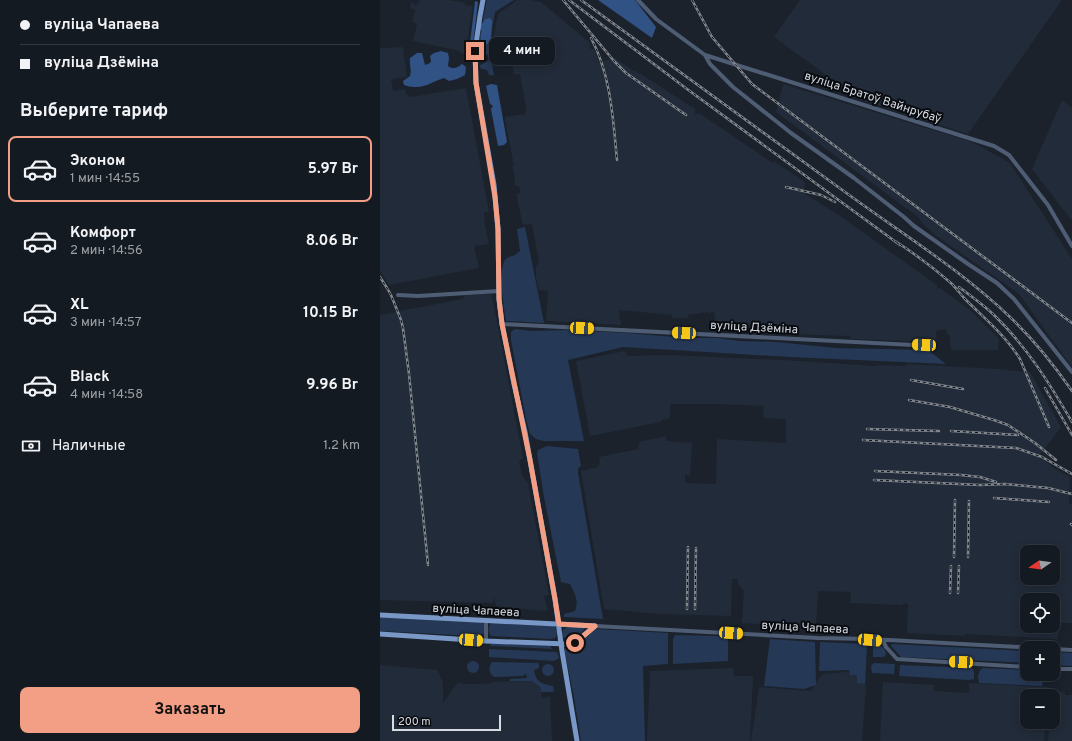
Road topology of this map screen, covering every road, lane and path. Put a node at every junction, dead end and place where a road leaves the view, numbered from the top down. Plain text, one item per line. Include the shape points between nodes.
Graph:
1 (483, 0) edge
2 (638, 0) edge
3 (705, 54) junction
4 (1072, 246) edge
5 (498, 291) junction
6 (398, 295) dead end
7 (502, 324) junction
8 (933, 346) dead end
9 (1072, 372) edge
10 (380, 615) edge
11 (486, 621) junction
12 (559, 624) junction
13 (595, 626) junction
14 (380, 634) edge
15 (486, 640) junction
16 (883, 641) junction
17 (561, 644) junction
18 (1020, 647) edge
19 (1060, 649) edge
20 (1072, 650) edge
21 (1020, 667) edge
22 (1060, 669) edge
23 (1072, 669) edge
24 (577, 741) edge

1 - 5 main road via 475,51 476,83 494,191 498,229
2 - 3 street, вуліца Братоў Вайнрубаў via 656,19
3 - 4 street, вуліца Братоў Вайнрубаў via 994,146 1009,155 1048,204
3 - 9 street via 710,64 733,87 791,133 854,178 914,226 997,283 1014,299
5 - 6 street
5 - 7 main road
7 - 8 street, вуліца Дзёміна
7 - 12 main road via 526,439
10 - 11 main road, вуліца Чапаева
11 - 12 main road, вуліца Чапаева
11 - 15 street
12 - 13 main road, вуліца Чапаева
12 - 17 main road
13 - 16 street, вуліца Чапаева
13 - 17 main road via 575,643
14 - 15 main road
15 - 17 main road
16 - 18 street, вуліца Чапаева
16 - 21 street via 897,659
17 - 24 main road
19 - 20 street
22 - 23 street

